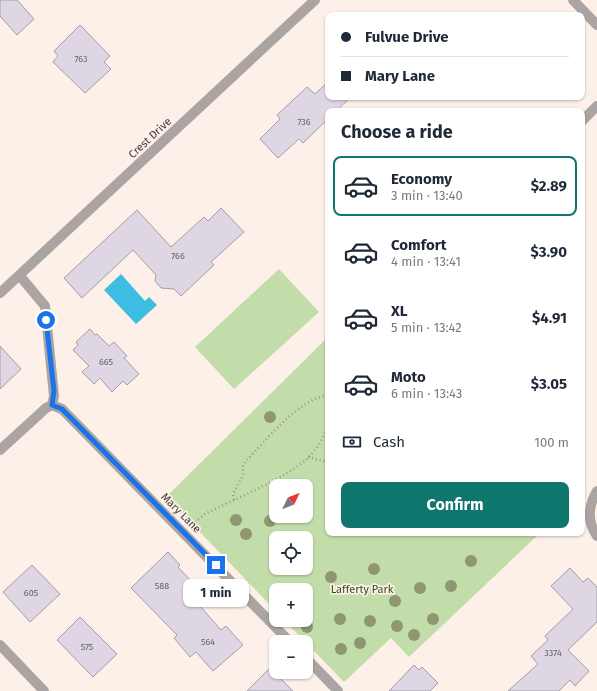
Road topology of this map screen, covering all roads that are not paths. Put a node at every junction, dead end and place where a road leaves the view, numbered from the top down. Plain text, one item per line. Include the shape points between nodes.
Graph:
1 (315, 0) edge
2 (573, 0) edge
3 (585, 12) edge
4 (585, 12) edge
5 (597, 25) edge
6 (597, 106) edge
7 (585, 118) edge
8 (20, 276) junction
9 (0, 293) edge
10 (52, 405) junction
11 (0, 450) edge
12 (597, 491) edge
13 (597, 536) edge
14 (283, 635) edge
15 (0, 645) edge
16 (313, 665) edge
17 (44, 691) edge
18 (338, 691) edge

1 - 8 street, Crest Drive
2 - 4 street
3 - 5 street
6 - 7 street
8 - 9 street, Crest Drive
8 - 10 street via 45,306 54,391
10 - 11 street
10 - 14 street, Mary Lane via 62,409
12 - 13 street via 590,509 590,517
15 - 17 street
16 - 18 street

